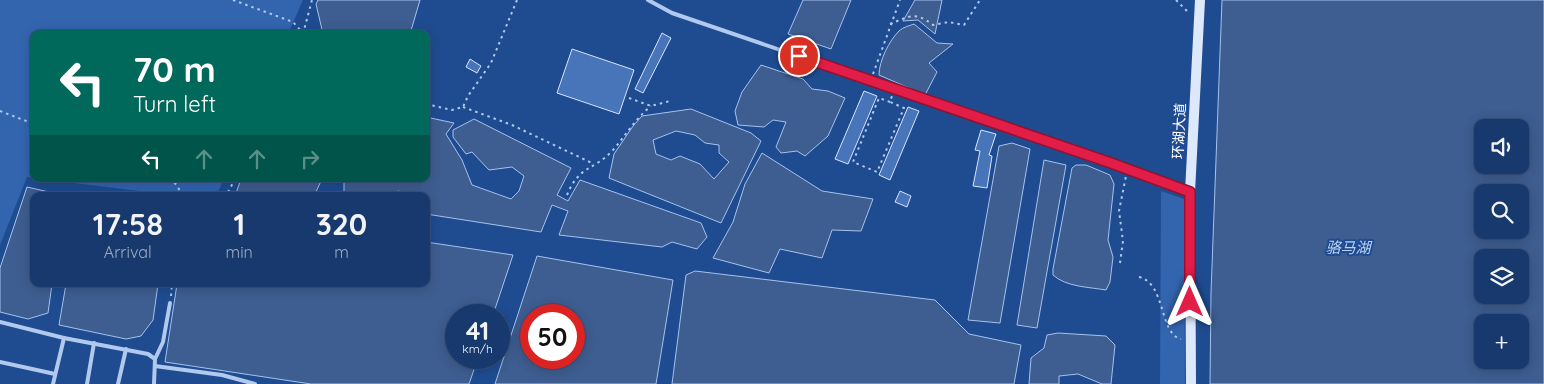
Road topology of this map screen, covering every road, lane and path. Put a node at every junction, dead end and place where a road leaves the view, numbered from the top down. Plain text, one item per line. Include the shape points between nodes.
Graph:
1 (233, 0) edge
2 (312, 0) edge
3 (517, 0) edge
4 (648, 0) edge
5 (900, 0) edge
6 (980, 0) edge
7 (1176, 0) edge
8 (1200, 0) edge
9 (1198, 23) junction
10 (890, 24) junction
11 (300, 30) edge
12 (304, 30) edge
13 (870, 81) junction
14 (895, 89) junction
15 (629, 98) dead end
16 (670, 101) dead end
17 (890, 102) junction
18 (430, 105) edge
19 (651, 106) junction
20 (463, 107) junction
21 (0, 111) edge
22 (30, 122) edge
23 (594, 164) junction
24 (1128, 169) junction
25 (173, 182) edge
26 (180, 192) edge
27 (1190, 192) junction
28 (567, 195) dead end
29 (1120, 263) dead end
30 (1139, 276) dead end
31 (172, 287) edge
32 (170, 303) joint
33 (0, 322) edge
34 (64, 338) junction
35 (1191, 338) junction
36 (94, 343) junction
37 (126, 349) junction
38 (155, 359) junction
39 (0, 362) edge
40 (155, 366) junction
41 (55, 374) junction
42 (53, 384) edge
43 (87, 384) edge
44 (118, 384) edge
45 (154, 384) edge
46 (255, 384) edge
47 (1191, 384) edge

1 - 11 path via 293,22
2 - 12 path
3 - 20 path via 491,63
4 - 13 lane via 672,13
5 - 10 path
6 - 10 path via 964,25 949,22 933,25 923,17 911,16
7 - 9 path
8 - 9 main road, 环湖大道
9 - 27 main road, 环湖大道
10 - 13 path
13 - 14 lane
14 - 17 path
14 - 24 lane
15 - 19 path
16 - 19 path
17 - 17 path via 904,108 877,172 853,162 879,98
18 - 20 path via 452,110
19 - 23 path via 613,149
20 - 23 path via 512,125
21 - 22 path
23 - 28 path via 577,176
24 - 27 lane
24 - 29 path via 1119,211 1123,241
25 - 26 path
27 - 35 main road, 环湖大道
30 - 35 path via 1153,287 1172,334
31 - 32 path
32 - 38 lane via 163,342
33 - 34 lane
34 - 36 lane
34 - 41 lane
35 - 47 main road, 环湖大道
36 - 37 lane
36 - 43 lane
37 - 38 lane
37 - 44 lane
38 - 40 lane
39 - 41 lane
40 - 45 lane
40 - 46 lane
41 - 42 lane

